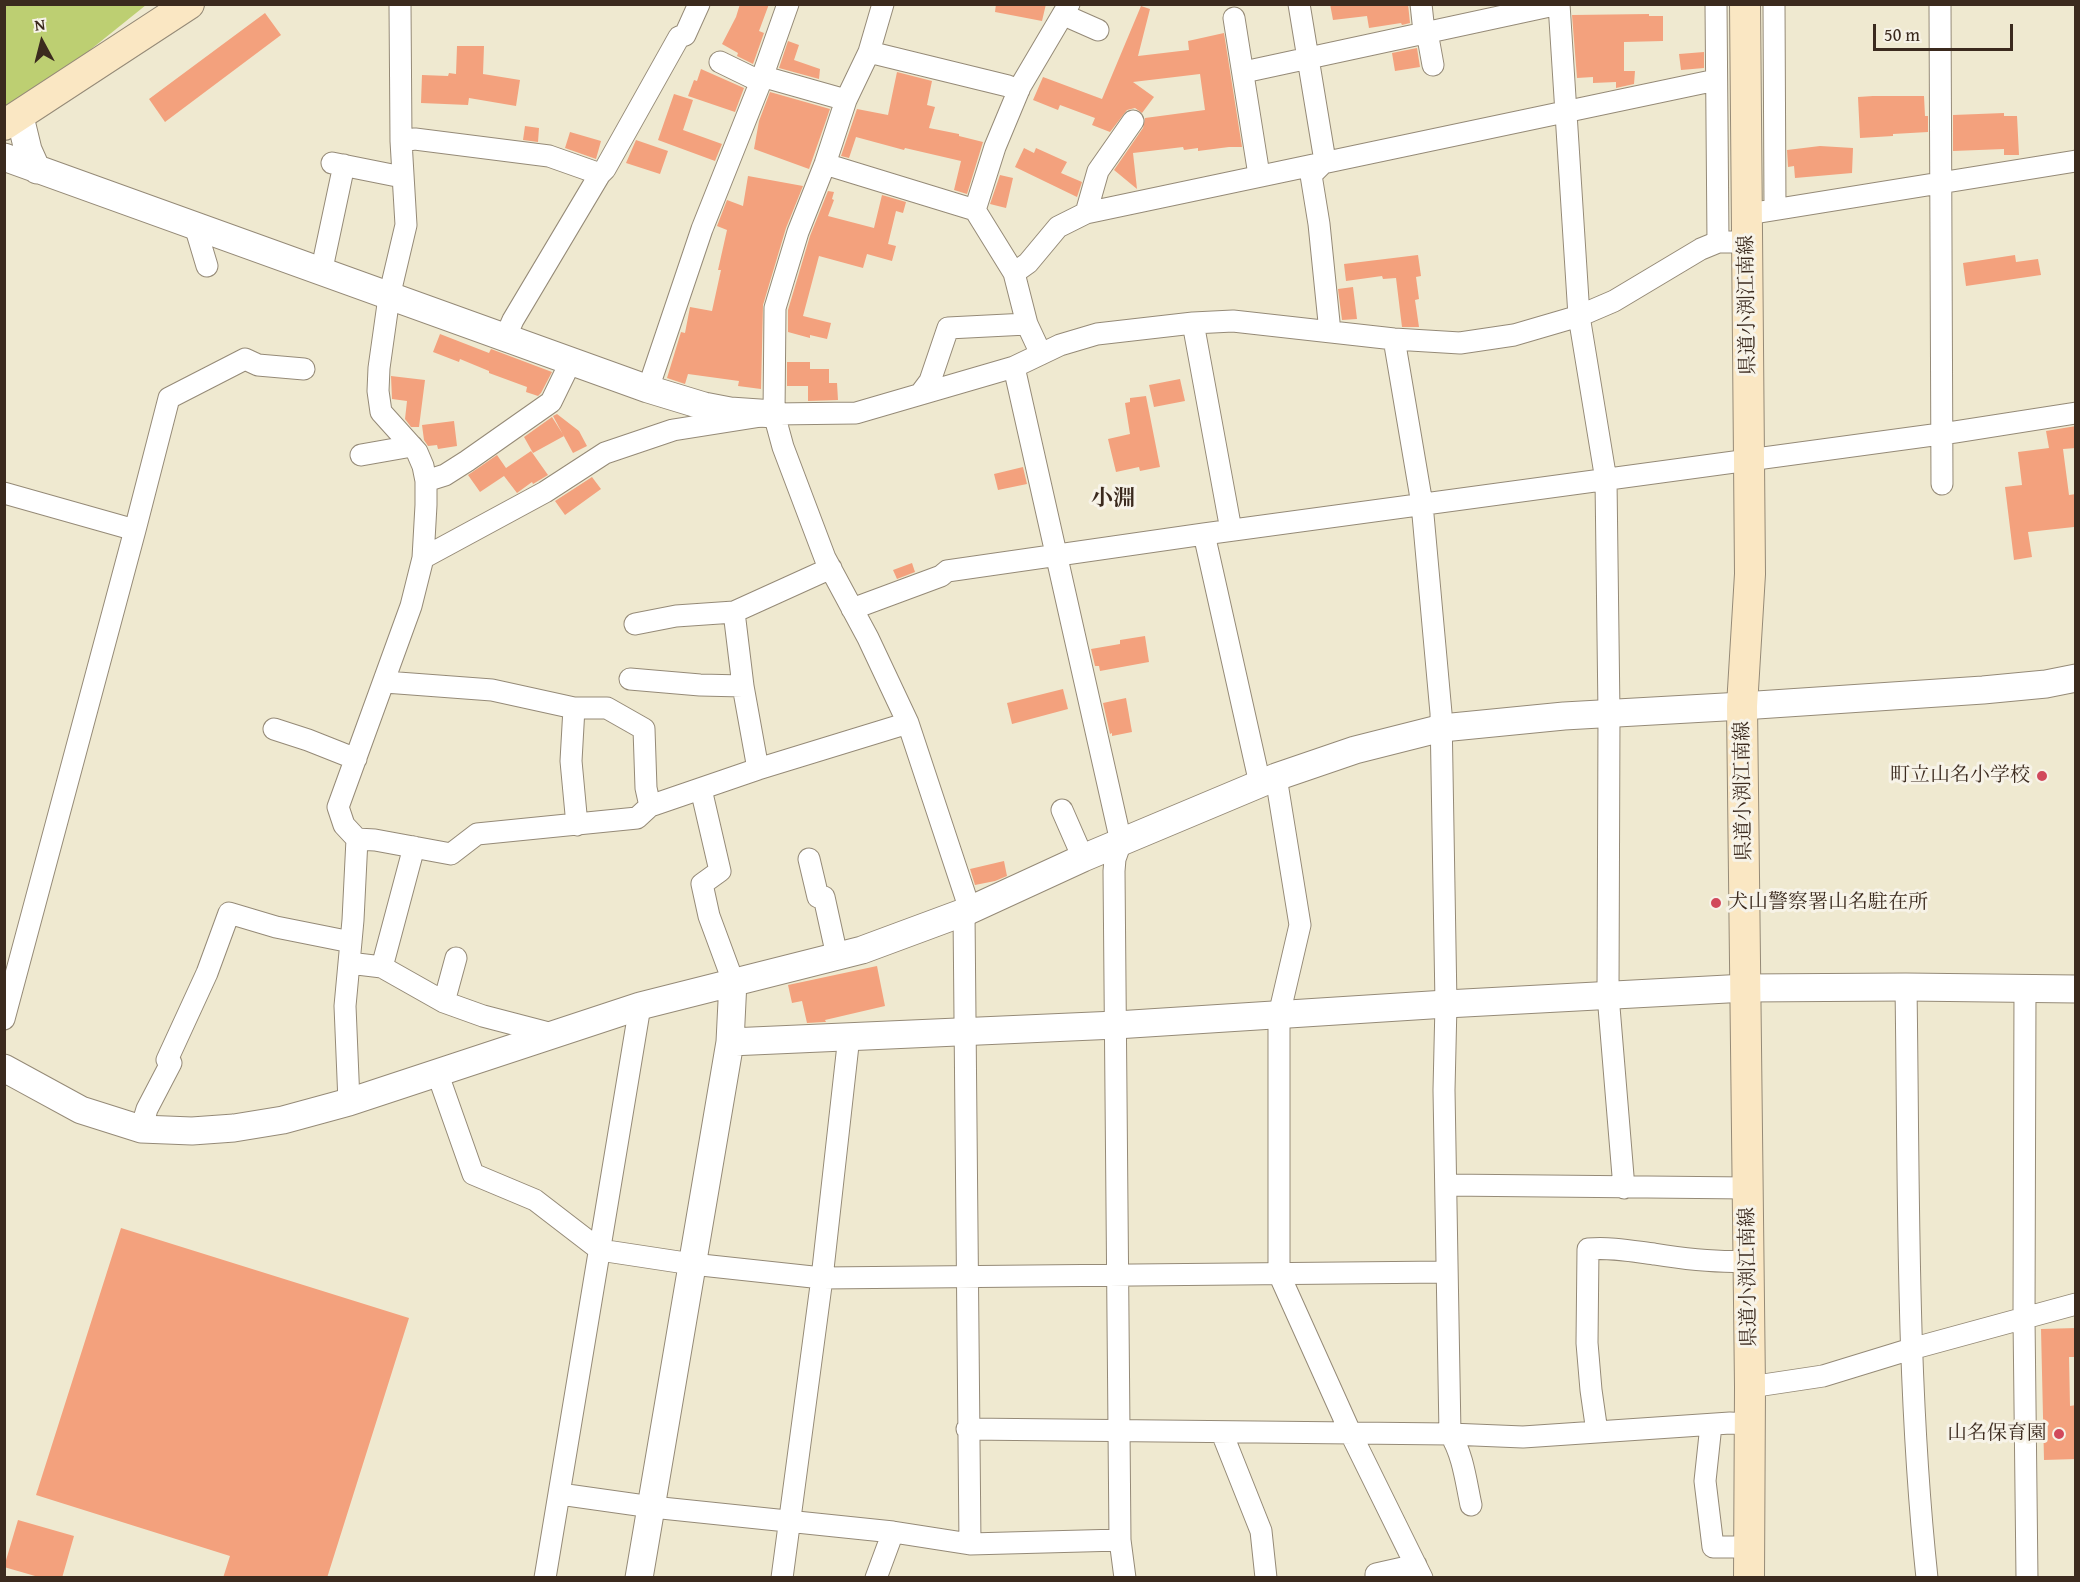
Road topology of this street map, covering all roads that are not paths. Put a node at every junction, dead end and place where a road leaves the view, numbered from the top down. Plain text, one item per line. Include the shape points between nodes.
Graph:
1 (189, 4) edge
2 (400, 4) edge
3 (699, 4) edge
4 (788, 4) edge
5 (883, 4) edge
6 (1299, 4) edge
7 (1421, 4) edge
8 (1716, 4) edge
9 (1745, 4) edge
10 (1774, 4) edge
11 (1940, 4) edge
12 (1066, 10) edge
13 (1234, 18) dead end
14 (1098, 30) dead end
15 (1426, 32) junction
16 (869, 52) junction
17 (1307, 58) junction
18 (720, 62) dead end
19 (1433, 65) dead end
20 (760, 78) junction
21 (1716, 80) junction
22 (1240, 86) junction
23 (1018, 90) junction
24 (846, 100) junction
25 (1565, 112) junction
26 (12, 121) edge
27 (1133, 121) dead end
28 (401, 141) junction
29 (4, 158) edge
30 (1325, 161) junction
31 (2076, 161) edge
32 (825, 164) junction
33 (37, 170) junction
34 (600, 174) junction
35 (1259, 176) junction
36 (402, 177) junction
37 (1940, 183) junction
38 (975, 210) junction
39 (1086, 213) junction
40 (195, 226) junction
41 (1747, 227) junction
42 (207, 266) dead end
43 (321, 273) junction
44 (1014, 273) junction
45 (388, 297) junction
46 (1579, 316) junction
47 (1193, 323) junction
48 (1027, 324) junction
49 (1330, 332) junction
50 (505, 338) junction
51 (1394, 339) junction
52 (1041, 354) junction
53 (571, 361) junction
54 (1014, 367) junction
55 (304, 369) dead end
56 (648, 389) junction
57 (921, 393) junction
58 (2076, 413) edge
59 (774, 414) junction
60 (1942, 434) junction
61 (412, 446) junction
62 (361, 455) dead end
63 (1750, 459) junction
64 (1606, 480) junction
65 (426, 481) junction
66 (1942, 484) dead end
67 (4, 493) edge
68 (1422, 504) junction
69 (135, 530) junction
70 (1231, 530) junction
71 (1204, 534) junction
72 (1056, 556) junction
73 (423, 558) junction
74 (831, 568) junction
75 (852, 609) junction
76 (734, 612) junction
77 (636, 624) dead end
78 (2076, 678) edge
79 (630, 679) dead end
80 (385, 682) junction
81 (743, 686) junction
82 (1742, 706) junction
83 (574, 708) junction
84 (1609, 714) junction
85 (908, 723) junction
86 (1442, 728) junction
87 (274, 729) dead end
88 (356, 759) junction
89 (758, 769) junction
90 (1268, 780) junction
91 (701, 789) junction
92 (650, 806) junction
93 (1062, 810) dead end
94 (577, 825) junction
95 (357, 839) junction
96 (1121, 842) junction
97 (414, 847) junction
98 (1083, 858) junction
99 (809, 859) dead end
100 (967, 912) junction
101 (351, 942) junction
102 (837, 956) junction
103 (456, 958) dead end
104 (349, 963) junction
105 (382, 967) junction
106 (733, 981) junction
107 (1906, 987) junction
108 (1746, 988) junction
109 (2025, 989) junction
110 (2076, 990) edge
111 (1608, 995) junction
112 (444, 1002) junction
113 (1446, 1004) junction
114 (640, 1006) junction
115 (1279, 1014) junction
116 (4, 1019) edge
117 (1116, 1025) junction
118 (965, 1030) junction
119 (552, 1034) junction
120 (849, 1036) junction
121 (730, 1042) junction
122 (4, 1068) edge
123 (437, 1072) junction
124 (349, 1102) junction
125 (141, 1129) junction
126 (1446, 1185) junction
127 (1624, 1188) junction
128 (1748, 1188) junction
129 (600, 1250) junction
130 (1748, 1261) junction
131 (692, 1264) junction
132 (1446, 1272) junction
133 (1279, 1274) junction
134 (966, 1275) junction
135 (1117, 1276) junction
136 (822, 1278) junction
137 (2076, 1304) edge
138 (2024, 1318) junction
139 (1911, 1349) junction
140 (1750, 1387) junction
141 (1748, 1424) junction
142 (1711, 1425) junction
143 (968, 1429) junction
144 (1119, 1431) junction
145 (1597, 1432) junction
146 (1222, 1433) junction
147 (1351, 1434) junction
148 (1450, 1434) junction
149 (560, 1494) junction
150 (1471, 1505) dead end
151 (652, 1507) junction
152 (789, 1520) junction
153 (893, 1532) junction
154 (1120, 1540) junction
155 (970, 1544) junction
156 (1748, 1547) junction
157 (1419, 1571) edge
158 (545, 1578) edge
159 (639, 1578) edge
160 (782, 1578) edge
161 (876, 1578) edge
162 (1125, 1578) edge
163 (1266, 1578) edge
164 (1376, 1578) edge
165 (1749, 1578) edge
166 (1927, 1578) edge
167 (2027, 1578) edge

1 - 26 main road
2 - 28 street
3 - 34 street
4 - 20 street
5 - 16 street via 868,26
6 - 17 street
7 - 15 street
8 - 21 street
9 - 41 main road, 県道小渕江南線
10 - 41 street
11 - 37 street
12 - 14 street
12 - 23 street
13 - 22 street
15 - 17 street
15 - 19 street
15 - 25 street via 1558,4
16 - 23 street
16 - 24 street
17 - 22 street
17 - 30 street
18 - 20 street
20 - 24 street
20 - 56 street via 702,229
21 - 25 street
21 - 41 street
22 - 35 street
23 - 38 street
24 - 32 street
25 - 30 street
25 - 46 street
26 - 33 street
27 - 39 street via 1098,171
28 - 34 street via 415,139 549,156
28 - 36 street
29 - 33 street
30 - 35 street
30 - 49 street via 1311,175
31 - 37 street
32 - 38 street
32 - 59 street via 798,232 775,308
33 - 40 street
34 - 50 street
35 - 39 street
36 - 43 street via 338,164
36 - 45 street via 406,225
37 - 41 street
37 - 60 street
38 - 44 street
39 - 44 street via 1058,227 1028,263
40 - 42 street
40 - 43 street
41 - 46 street via 1701,249 1614,301
41 - 63 main road, 県道小渕江南線
43 - 45 street
44 - 48 street
45 - 50 street
45 - 61 street via 379,368 381,412
46 - 51 street via 1514,335 1460,343
46 - 64 street
47 - 49 street via 1233,321
47 - 52 street via 1097,334
47 - 70 street
48 - 52 street
48 - 57 street via 948,328 930,381
49 - 51 street
50 - 53 street
51 - 68 street
52 - 54 street
53 - 56 street
53 - 65 street via 551,402 445,475
54 - 57 street
54 - 72 street
55 - 69 street via 258,365 245,359 169,398
56 - 59 street via 704,406
57 - 59 street via 856,413
58 - 60 street
59 - 73 street via 673,430 605,453 545,492
59 - 74 street via 783,447
60 - 63 street
60 - 66 street
61 - 62 street
61 - 65 street
63 - 64 street
63 - 82 main road, 県道小渕江南線 via 1750,573
64 - 68 street
64 - 84 street
65 - 73 street
67 - 69 street
68 - 70 street
68 - 86 street
69 - 116 street
70 - 71 street
71 - 72 street
71 - 90 street
72 - 75 street via 947,571
72 - 96 street
73 - 80 street
74 - 75 street
74 - 76 street
75 - 85 street
76 - 77 street via 676,616
76 - 81 street
78 - 82 street via 1983,690
79 - 81 street
80 - 83 street via 492,690
80 - 88 street
81 - 89 street
82 - 84 street
82 - 108 main road, 県道小渕江南線
83 - 92 street via 607,708 644,729
83 - 94 street via 571,761
84 - 86 street
84 - 111 street
85 - 89 street
85 - 100 street
86 - 90 street via 1355,750
86 - 113 street
87 - 88 street
88 - 95 street via 338,807 345,825
89 - 91 street
90 - 96 street
90 - 115 street via 1300,925
91 - 92 street
91 - 106 street via 720,871 702,884 709,916
92 - 94 street via 637,818
93 - 98 street
94 - 97 street via 477,834 451,854
95 - 97 street
95 - 101 street
96 - 98 street
96 - 117 street via 1114,871
97 - 105 street
98 - 100 street
99 - 102 street via 818,897 824,897
100 - 102 street
100 - 118 street
101 - 104 street
101 - 125 street via 229,913
102 - 106 street
103 - 112 street
104 - 105 street
104 - 124 street via 345,1006
105 - 112 street
106 - 114 street
106 - 121 street
107 - 108 street
107 - 109 street
107 - 139 street
108 - 111 street
108 - 128 main road, 県道小渕江南線
109 - 110 street
109 - 138 street
111 - 113 street
111 - 127 street
112 - 119 street
113 - 115 street
113 - 126 street
114 - 119 street
114 - 129 street
115 - 117 street
115 - 133 street
117 - 118 street
117 - 135 street
118 - 120 street
118 - 134 street
119 - 123 street
120 - 121 street
120 - 136 street
121 - 131 street
122 - 125 street via 81,1110
123 - 124 street
123 - 129 street via 473,1174 535,1200
124 - 125 street via 283,1120 234,1128
126 - 127 street
126 - 132 street
127 - 128 street
128 - 130 main road, 県道小渕江南線
129 - 131 street
129 - 149 street
130 - 140 main road, 県道小渕江南線
130 - 145 street via 1716,1262 1608,1247 1588,1249 1587,1343
131 - 136 street
131 - 151 street
132 - 133 street
132 - 148 street
133 - 135 street
133 - 147 street
134 - 135 street
134 - 136 street
134 - 143 street
135 - 144 street
136 - 152 street
137 - 138 street
138 - 139 street
138 - 167 street
139 - 140 street via 1823,1376
139 - 166 street
140 - 141 main road, 県道小渕江南線
141 - 142 street
141 - 156 main road, 県道小渕江南線
142 - 145 street
142 - 156 street via 1705,1481 1713,1547
143 - 144 street
143 - 155 street
144 - 146 street
144 - 154 street
145 - 148 street via 1523,1437
146 - 147 street
146 - 163 street via 1261,1531
147 - 148 street
147 - 157 street
148 - 150 street via 1465,1474
149 - 151 street
149 - 158 street
151 - 152 street
151 - 159 street
152 - 153 street
152 - 160 street
153 - 155 street
153 - 161 street
154 - 155 street
154 - 162 street
156 - 165 main road, 県道小渕江南線
157 - 164 street via 1376,1574

